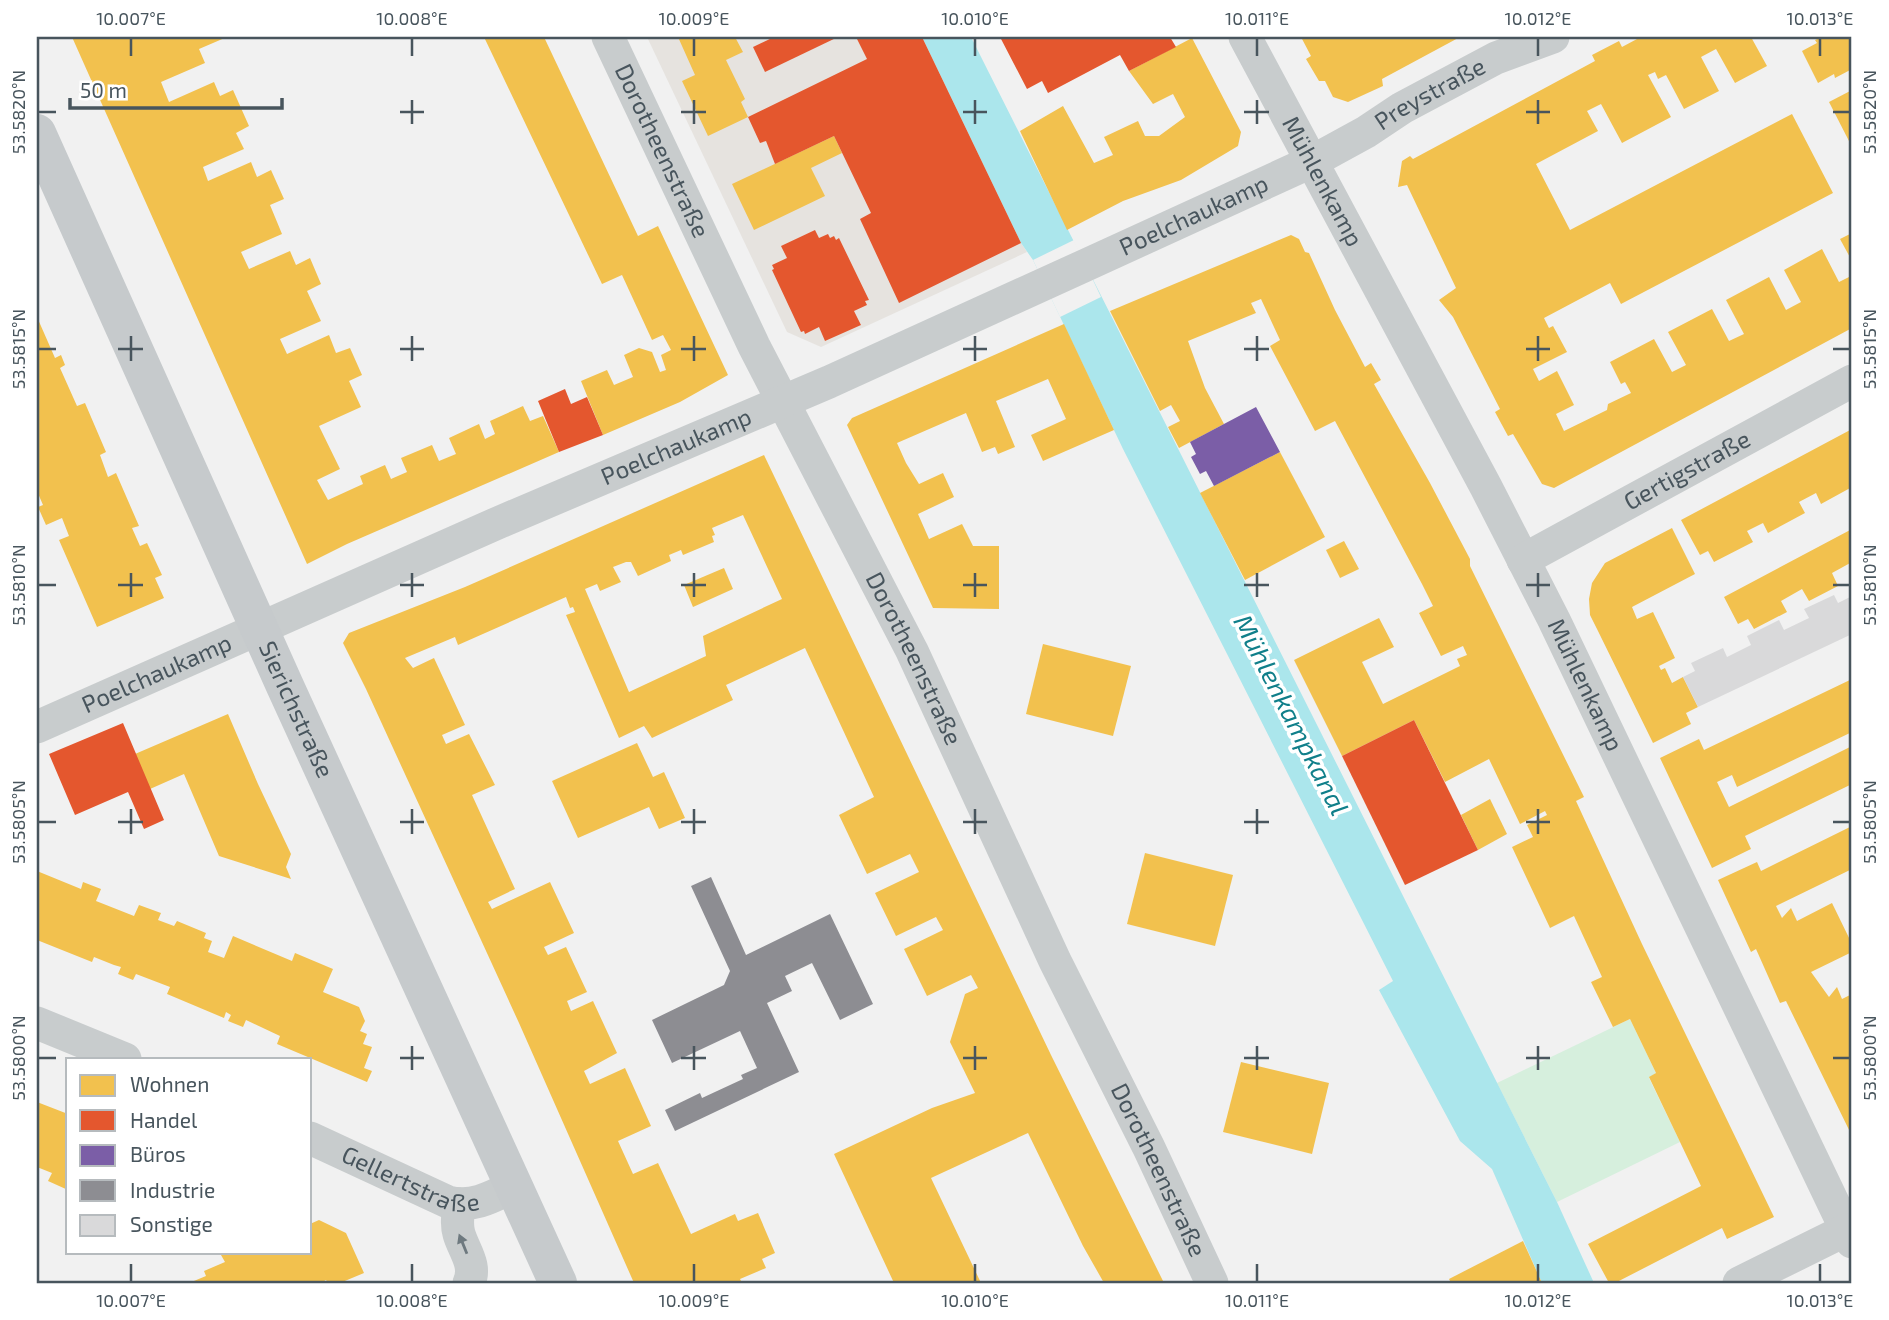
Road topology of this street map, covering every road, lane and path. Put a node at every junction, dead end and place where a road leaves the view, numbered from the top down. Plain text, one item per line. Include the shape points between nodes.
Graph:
1 (607, 37) edge
2 (1245, 37) edge
3 (1553, 37) edge
4 (37, 133) edge
5 (1313, 161) junction
6 (1852, 382) edge
7 (783, 402) junction
8 (1523, 560) junction
9 (259, 629) junction
10 (37, 727) edge
11 (37, 1023) edge
12 (123, 1058) edge
13 (312, 1139) edge
14 (514, 1186) junction
15 (459, 1204) junction
16 (1849, 1236) edge
17 (469, 1283) edge
18 (558, 1283) edge
19 (1212, 1283) edge
20 (1739, 1283) edge

1 - 7 street, Dorotheenstraße
2 - 5 street, Mühlenkamp
3 - 5 street, Preystraße via 1496,58
4 - 9 main road, Sierichstraße
5 - 7 street, Poelchaukamp
5 - 8 street, Mühlenkamp
6 - 8 street, Gertigstraße
7 - 9 street, Poelchaukamp
7 - 19 street, Dorotheenstraße via 912,652 1055,961
8 - 16 street, Mühlenkamp
9 - 10 street, Poelchaukamp
9 - 14 main road, Sierichstraße
11 - 12 street
13 - 15 street, Gellertstraße
14 - 15 street, Gellertstraße via 472,1204
14 - 18 main road, Sierichstraße
17 -> 15 street via 473,1273 459,1233
16 - 20 street

